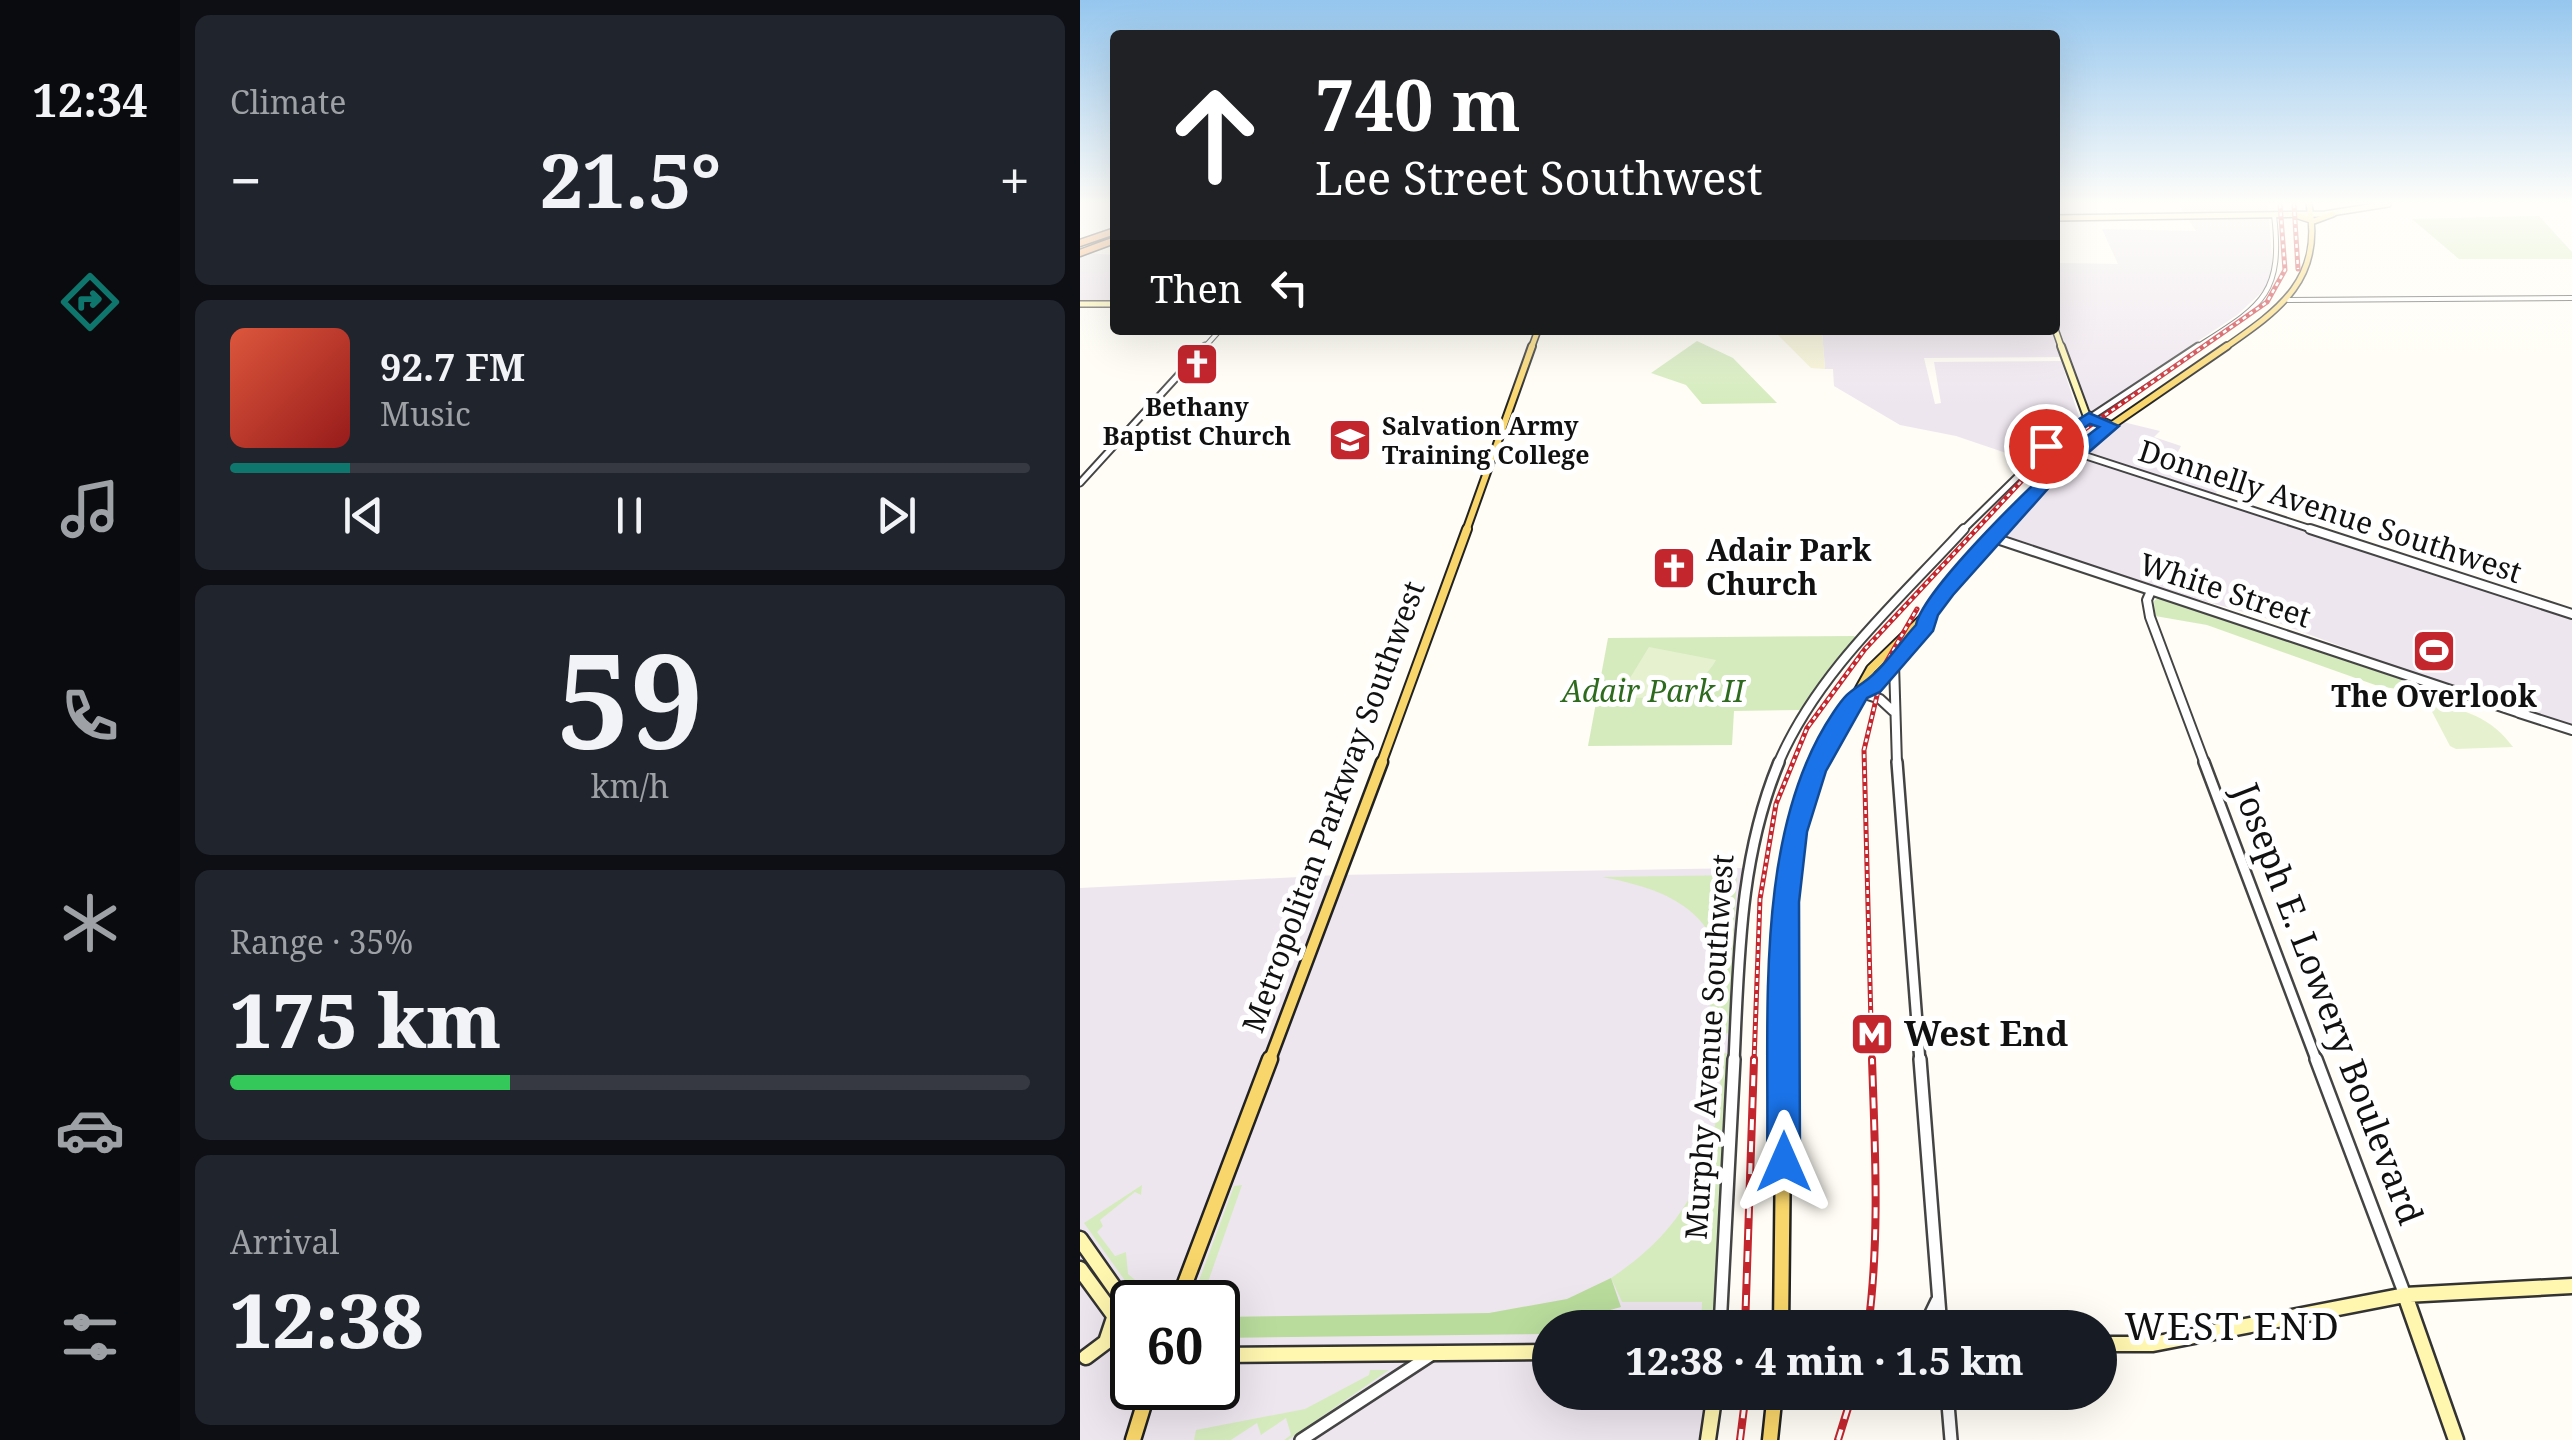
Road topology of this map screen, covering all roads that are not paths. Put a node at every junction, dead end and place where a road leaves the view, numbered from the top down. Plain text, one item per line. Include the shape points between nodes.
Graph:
1 (2277, 271) edge
2 (2305, 271) edge
3 (2572, 298) edge
4 (2288, 300) junction
5 (1080, 304) edge
6 (1110, 304) edge
7 (1215, 335) edge
8 (1536, 335) edge
9 (2057, 335) edge
10 (2089, 418) junction
11 (2111, 426) junction
12 (2074, 452) junction
13 (1080, 484) edge
14 (1994, 538) junction
15 (2120, 580) junction
16 (2151, 591) junction
17 (2147, 604) junction
18 (1928, 614) junction
19 (2572, 614) edge
20 (1894, 663) junction
21 (1859, 692) junction
22 (1893, 711) junction
23 (2572, 730) edge
24 (1080, 1239) edge
25 (1080, 1268) edge
26 (1185, 1280) edge
27 (1110, 1282) edge
28 (2572, 1286) edge
29 (2405, 1294) junction
30 (1939, 1297) junction
31 (1721, 1310) edge
32 (1781, 1310) edge
33 (1933, 1310) edge
34 (1940, 1310) edge
35 (1110, 1312) edge
36 (1110, 1330) edge
37 (2117, 1344) edge
38 (1436, 1352) junction
39 (1532, 1352) edge
40 (1240, 1355) edge
41 (1086, 1358) dead end
42 (1141, 1410) edge
43 (1712, 1410) edge
44 (1773, 1410) edge
45 (1949, 1410) edge
46 (1132, 1440) edge
47 (1301, 1440) edge
48 (1708, 1440) edge
49 (1770, 1440) edge
50 (1952, 1440) edge
51 (2456, 1440) edge

1 - 10 street, Murphy Avenue Southwest via 2267,293 2228,326
2 - 4 main road
3 - 4 street
4 - 11 main road
5 - 6 main road
7 - 13 street
8 - 26 main road, Metropolitan Parkway Southwest
9 - 10 main road
10 - 11 main road
10 - 31 street, Murphy Avenue Southwest via 2022,468 1825,680 1784,744 1753,836 1742,903
11 - 12 main road
12 - 14 main road
12 - 19 street, Donnelly Avenue Southwest
14 - 15 street, White Street
14 - 18 main road
15 - 16 street, White Street
15 - 17 street
16 - 17 street
16 - 23 street, White Street
17 - 29 street, Joseph E. Lowery Boulevard
18 - 20 main road via 1929,622
18 - 21 main road via 1896,642
20 - 21 main road
20 - 22 street
21 - 22 street
21 - 32 main road via 1818,760 1790,861
22 - 30 street
24 - 27 main road
25 - 35 main road
28 - 29 main road
29 - 37 main road via 2153,1344
29 - 51 main road, Joseph E. Lowery Boulevard
30 - 33 street
30 - 34 street
36 - 41 main road
38 - 39 main road
38 - 40 main road
38 - 47 street
42 - 46 main road
43 - 48 main road
44 - 49 main road
45 - 50 street

